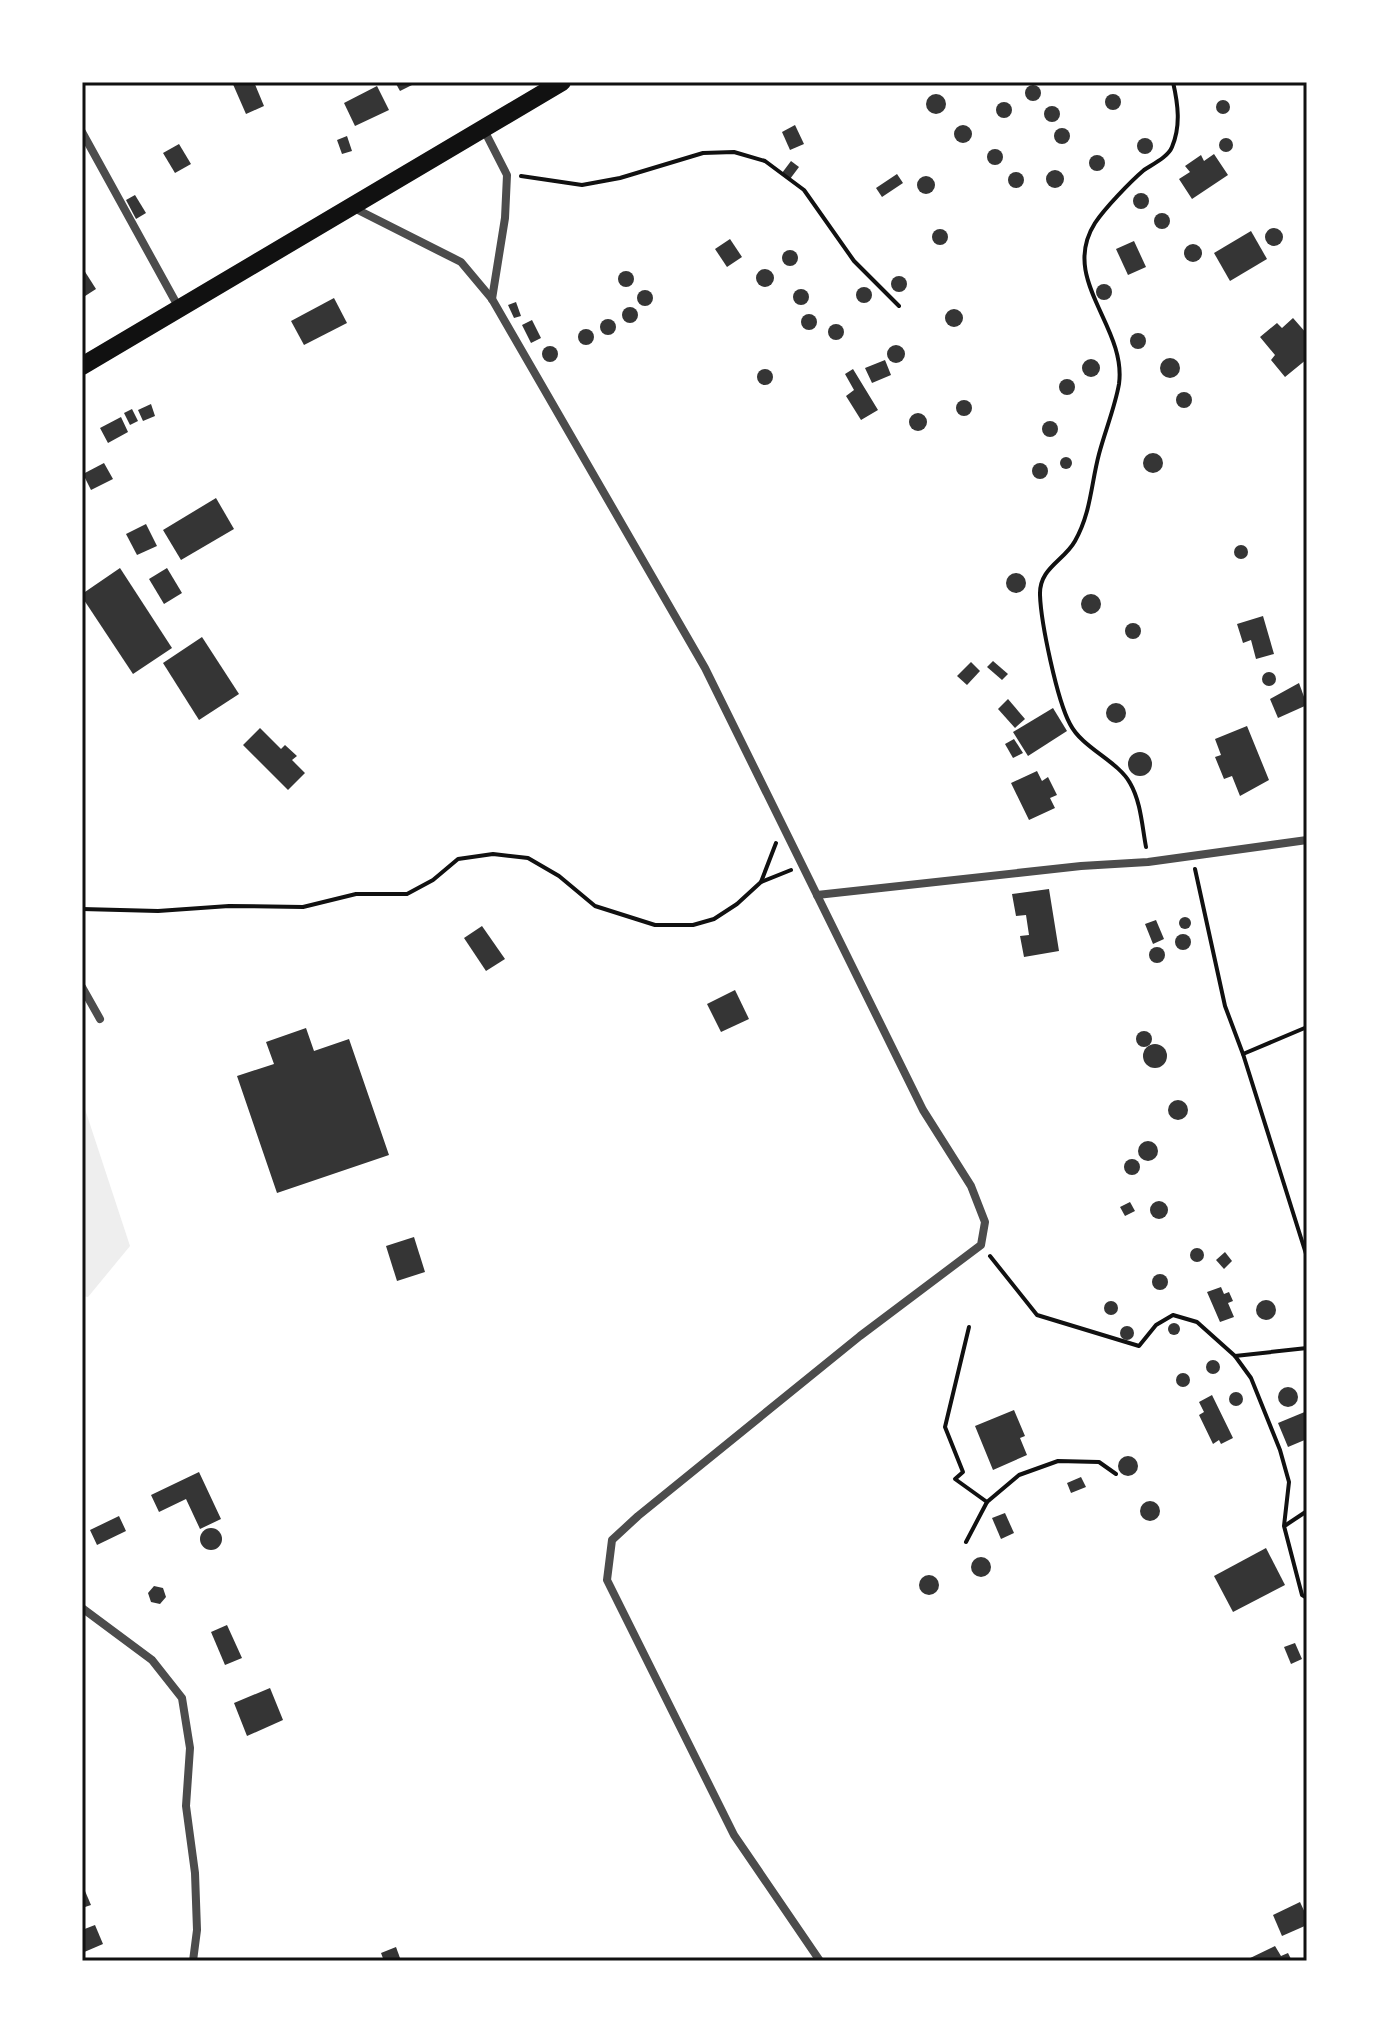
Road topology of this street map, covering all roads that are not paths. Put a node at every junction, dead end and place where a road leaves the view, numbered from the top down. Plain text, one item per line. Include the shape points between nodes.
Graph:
1 (562, 82) edge
2 (484, 130) junction
3 (82, 132) edge
4 (349, 206) junction
5 (492, 299) junction
6 (179, 308) junction
7 (82, 366) edge
8 (1307, 840) edge
9 (817, 895) junction
10 (82, 987) edge
11 (100, 1019) dead end
12 (82, 1608) edge
13 (193, 1961) edge
14 (820, 1961) edge

1 - 2 main road
2 - 4 main road
2 - 5 street via 507,175
3 - 6 street
4 - 5 street via 461,262
4 - 6 main road
5 - 9 street via 686,632
6 - 7 main road
8 - 9 street via 1148,862
9 - 14 street via 923,1110 971,1186 985,1222 981,1245 638,1516 612,1540 607,1580 734,1835
10 - 11 street
12 - 13 street via 152,1660 182,1698 190,1748 186,1806 195,1873

